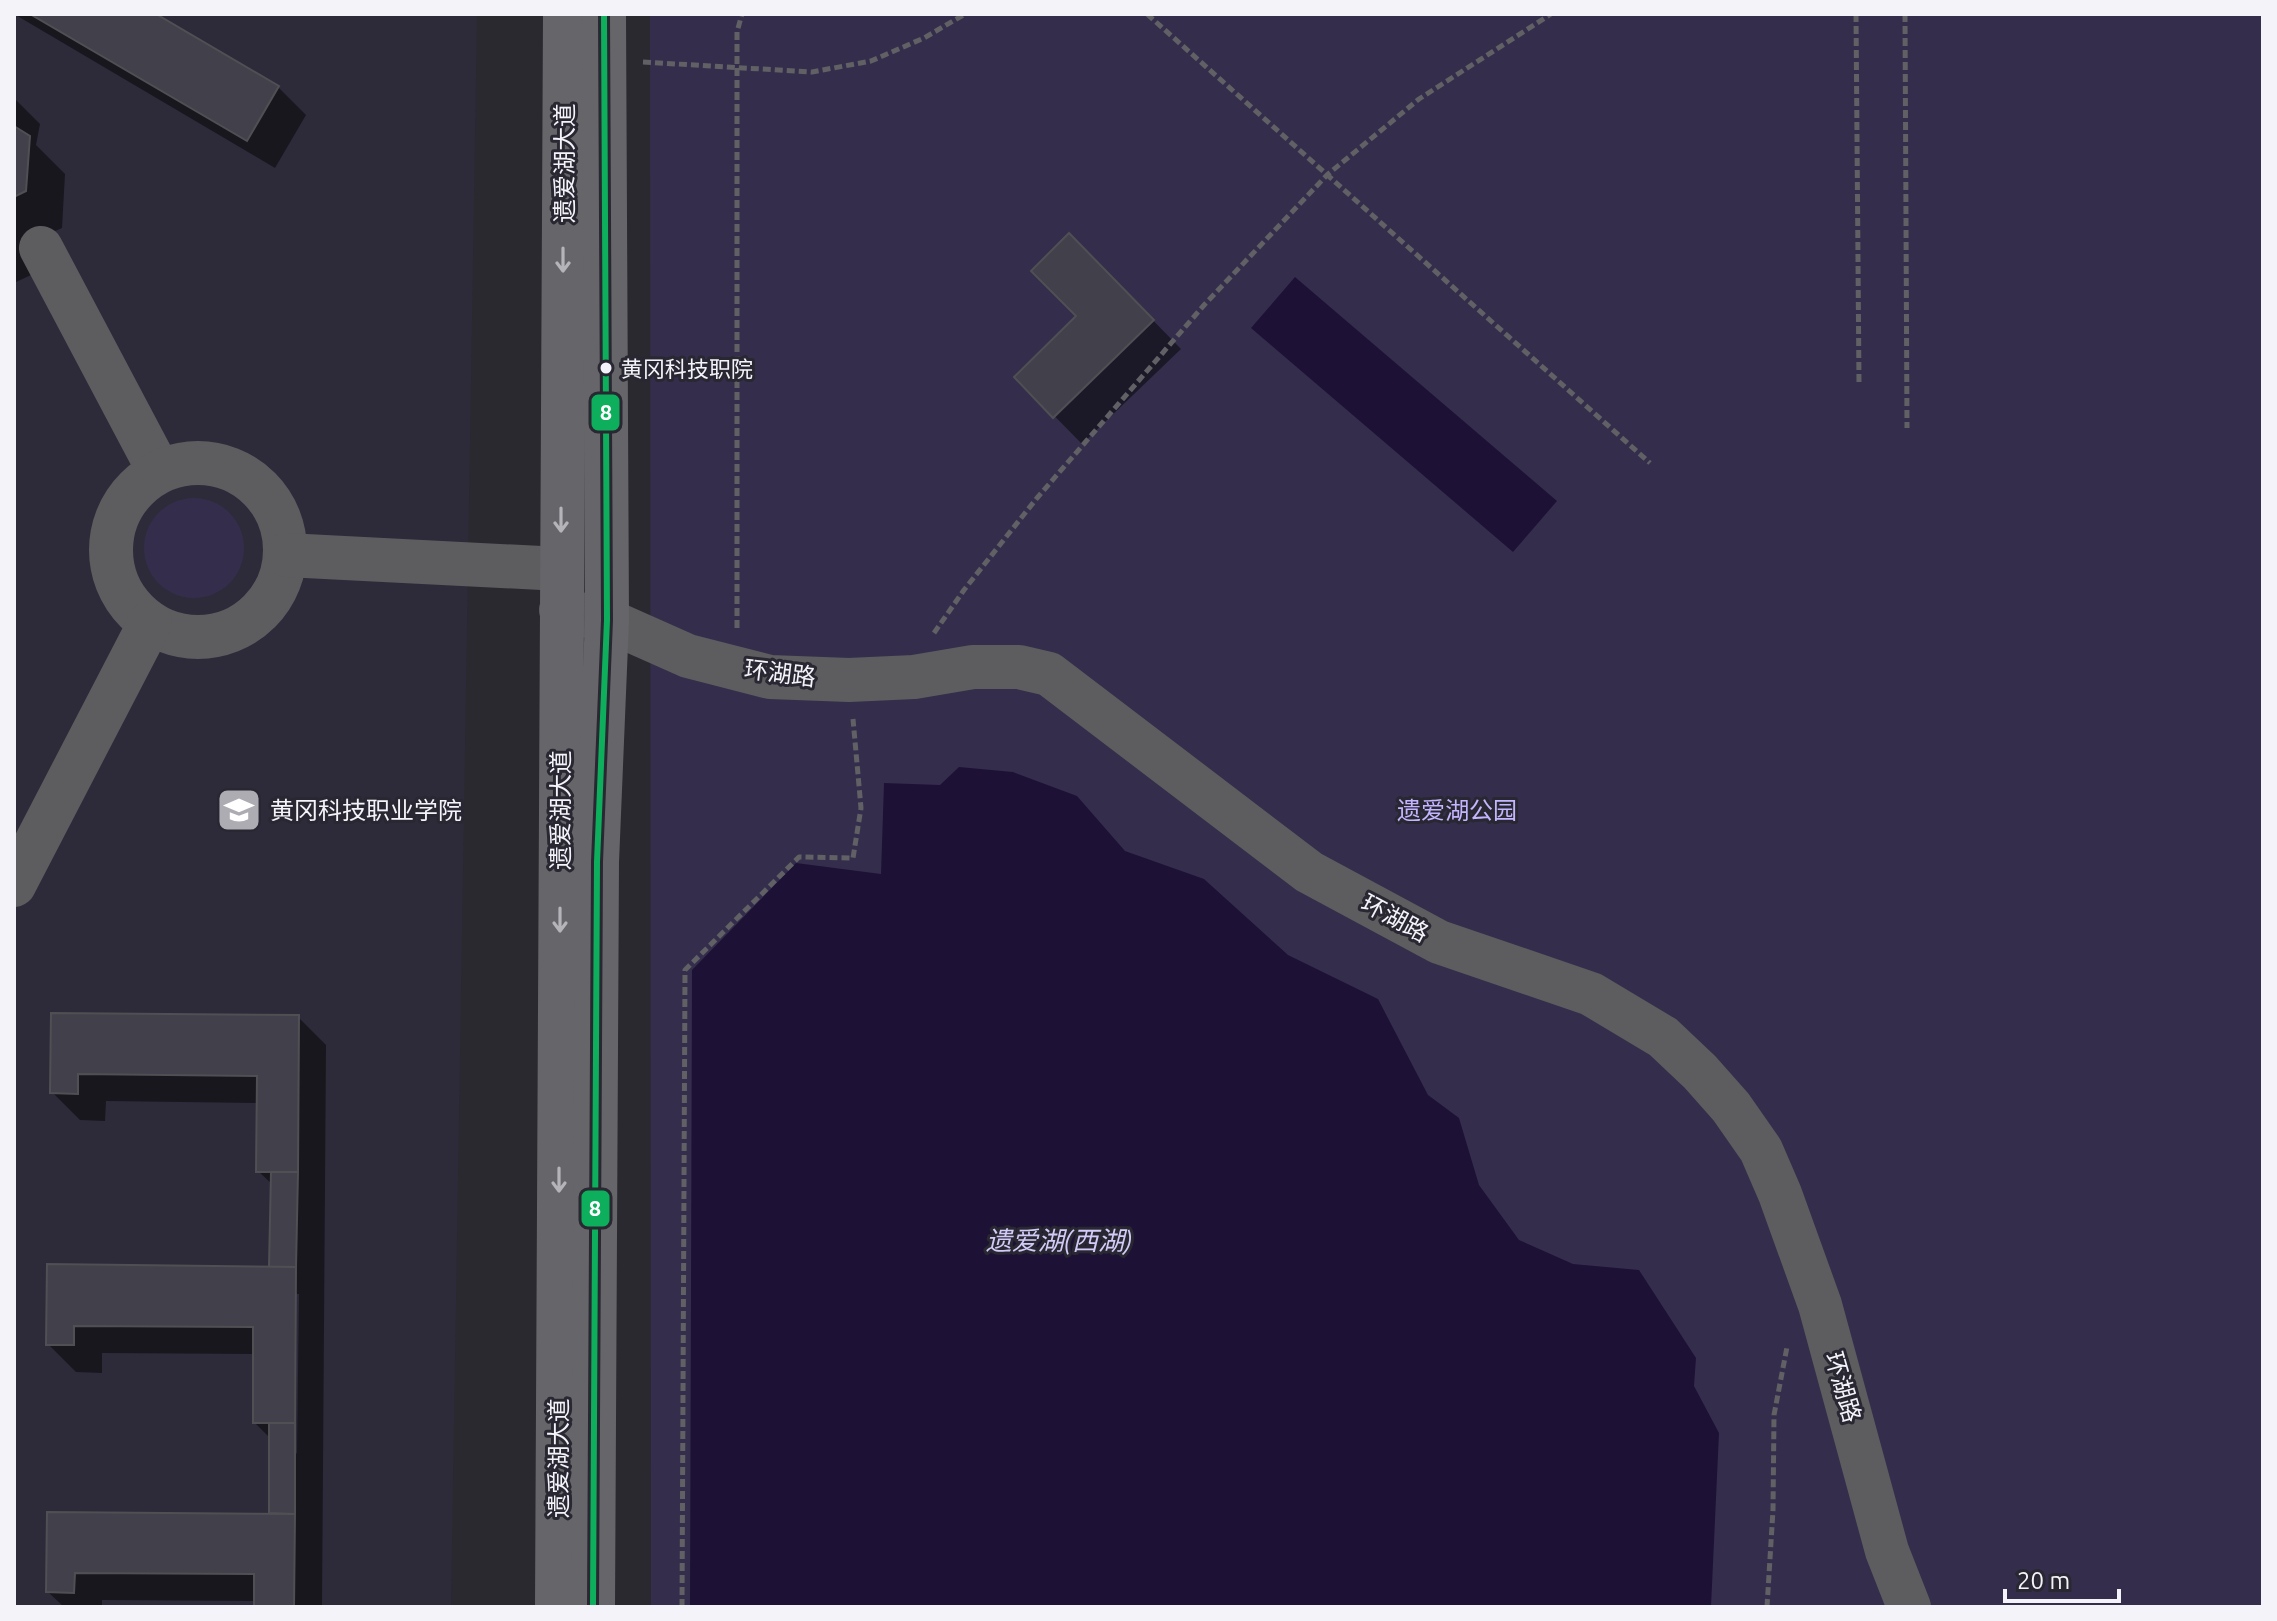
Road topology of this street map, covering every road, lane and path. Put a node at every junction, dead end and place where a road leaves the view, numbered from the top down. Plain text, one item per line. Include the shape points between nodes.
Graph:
1 (565, 14) edge
2 (604, 14) edge
3 (742, 14) edge
4 (965, 14) edge
5 (1147, 14) edge
6 (1551, 14) edge
7 (1856, 14) edge
8 (1905, 14) edge
9 (604, 60) junction
10 (737, 68) junction
11 (1327, 175) junction
12 (41, 248) dead end
13 (1859, 384) dead end
14 (1907, 428) dead end
15 (1650, 463) dead end
16 (159, 471) junction
17 (286, 555) junction
18 (561, 590) junction
19 (607, 620) junction
20 (150, 623) junction
21 (737, 669) junction
22 (904, 677) junction
23 (849, 680) junction
24 (14, 885) edge
25 (1791, 1334) dead end
26 (557, 1607) edge
27 (593, 1607) edge
28 (682, 1607) edge
29 (1767, 1607) edge
30 (1909, 1607) edge

1 -> 18 main road, 遗爱湖大道
2 - 9 main road, 遗爱湖大道
3 - 10 path
4 - 10 path via 871,61 812,72
5 - 11 path
6 - 11 path via 1419,99
7 - 13 path
8 - 14 path
9 - 10 path
9 - 19 main road, 遗爱湖大道
10 - 21 path
11 - 15 path
11 - 22 path via 1205,304 1046,486
12 - 16 lane
16 - 17 lane via 203,462 247,476 277,511
16 - 20 lane via 125,501 111,544 120,589
17 - 18 lane, 环湖路
17 - 20 lane via 272,598 238,628 194,637
18 - 19 lane, 环湖路
18 -> 26 main road, 遗爱湖大道
19 - 21 lane, 环湖路 via 688,656
19 - 27 main road, 遗爱湖大道 via 597,862
20 - 24 lane
21 - 23 lane, 环湖路 via 770,677
22 - 23 lane, 环湖路
22 - 30 lane, 环湖路 via 973,667 1019,667 1049,674 1309,872 1439,942 1591,994 1663,1037 1731,1107 1761,1150 1780,1194 1820,1305 1887,1551
23 - 28 path via 861,808 853,858 799,857 685,970
25 - 29 path via 1774,1415

